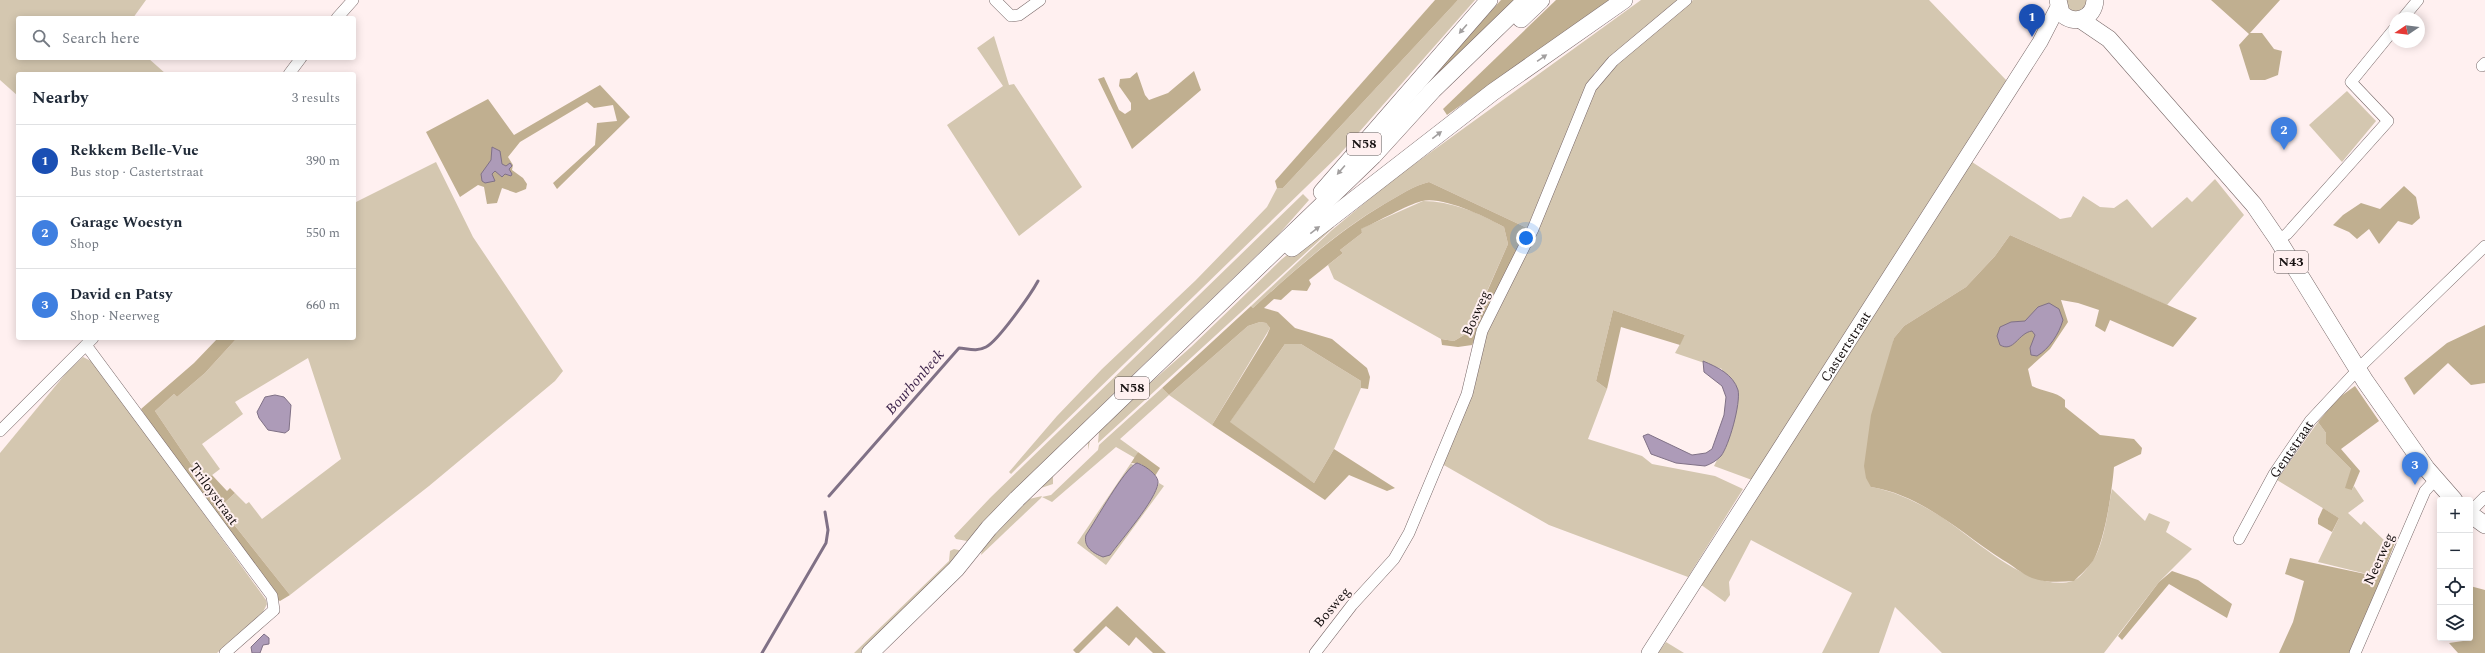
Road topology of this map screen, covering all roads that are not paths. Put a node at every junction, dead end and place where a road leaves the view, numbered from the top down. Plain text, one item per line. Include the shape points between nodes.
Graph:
1 (353, 0) edge
2 (995, 0) edge
3 (1040, 0) edge
4 (1489, 0) edge
5 (1526, 0) edge
6 (1541, 0) edge
7 (1624, 0) edge
8 (1686, 0) edge
9 (2418, 0) edge
10 (2095, 3) edge
11 (2058, 4) edge
12 (2408, 12) edge
13 (339, 16) edge
14 (2076, 20) junction
15 (2389, 35) edge
16 (2042, 39) junction
17 (2109, 39) junction
18 (300, 60) edge
19 (290, 72) edge
20 (1373, 156) junction
21 (2278, 240) junction
22 (2485, 246) edge
23 (1238, 286) junction
24 (90, 342) edge
25 (2358, 370) junction
26 (0, 431) edge
27 (2435, 480) junction
28 (2451, 497) edge
29 (2485, 497) edge
30 (2473, 510) edge
31 (2473, 515) edge
32 (2485, 525) edge
33 (2239, 539) dead end
34 (225, 653) edge
35 (870, 653) edge
36 (1315, 653) edge
37 (1649, 653) edge
38 (2355, 653) edge

1 - 13 street
2 - 3 street via 1011,16 1019,15
4 -> 23 main road, N58 via 1312,202 1252,263
5 - 20 main road, N58 via 1433,90
6 - 20 main road, N58 via 1387,146
23 -> 7 main road, N58 via 1268,269 1296,244 1493,92
8 - 36 street, Bosweg via 1613,61 1591,87 1533,229 1482,331 1467,394 1409,533 1394,559 1352,605
9 - 12 street
10 - 14 main road, N43 via 2089,15
10 - 17 main road, N43
11 - 14 main road, N43 via 2061,13
11 - 16 main road, Castertstraat
14 - 16 main road, Castertstraat
14 - 17 main road, N43
15 - 21 street via 2351,82 2388,121 2288,234
16 - 37 main road, Castertstraat
17 - 21 main road, N43 via 2228,173
18 - 19 street
20 - 23 main road, N58
21 - 25 main road, N43
22 - 25 street, Gentstraat
23 - 35 main road, N58 via 1017,499 956,569
24 - 26 street, Triloystraat
24 - 34 street, Triloystraat via 272,596 274,610
25 - 27 main road, N43
25 - 33 street, Gentstraat via 2310,421 2274,474
27 - 28 main road, N43
27 - 38 street, Neerweg via 2425,491
29 - 30 street
31 - 32 main road

